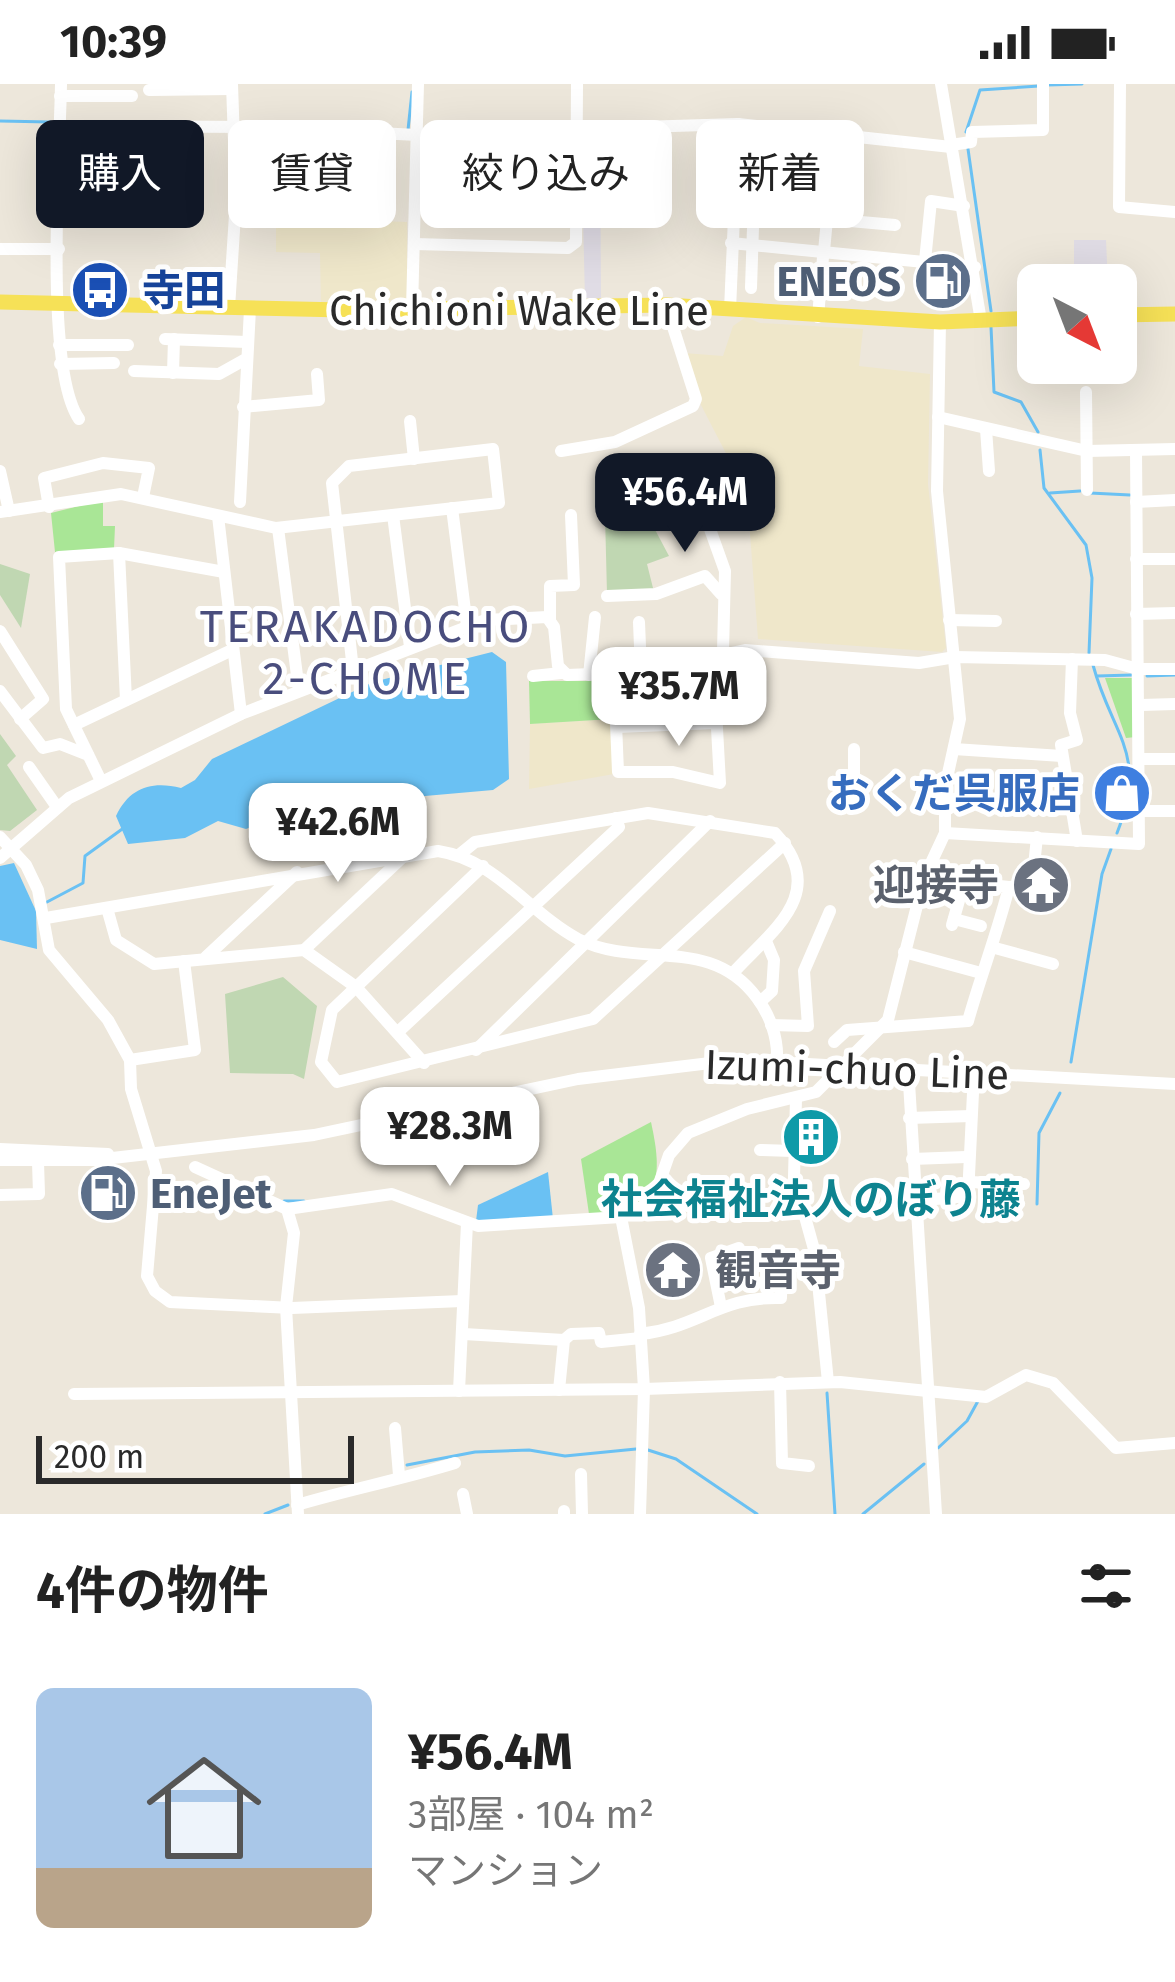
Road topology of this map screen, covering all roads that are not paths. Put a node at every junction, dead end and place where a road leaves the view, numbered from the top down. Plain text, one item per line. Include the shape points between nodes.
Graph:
1 (418, 84) edge
2 (577, 84) edge
3 (941, 84) edge
4 (1043, 84) edge
5 (1120, 84) edge
6 (232, 87) edge
7 (60, 90) edge
8 (106, 90) edge
9 (149, 90) dead end
10 (132, 96) dead end
11 (231, 120) edge
12 (575, 120) edge
13 (396, 134) edge
14 (417, 135) junction
15 (864, 138) edge
16 (951, 146) junction
17 (964, 206) junction
18 (1175, 212) edge
19 (864, 218) edge
20 (895, 225) dead end
21 (59, 228) edge
22 (234, 228) edge
23 (577, 228) edge
24 (732, 228) edge
25 (753, 228) edge
26 (826, 228) edge
27 (731, 243) junction
28 (414, 244) junction
29 (753, 244) junction
30 (0, 249) edge
31 (59, 249) junction
32 (824, 254) junction
33 (925, 261) junction
34 (975, 267) junction
35 (752, 289) dead end
36 (0, 302) edge
37 (60, 303) junction
38 (665, 305) junction
39 (229, 308) junction
40 (250, 309) junction
41 (412, 309) junction
42 (730, 310) junction
43 (1175, 314) edge
44 (1137, 315) edge
45 (818, 317) junction
46 (1017, 319) edge
47 (981, 321) junction
48 (940, 322) junction
49 (247, 342) junction
50 (59, 345) junction
51 (128, 345) dead end
52 (244, 360) junction
53 (114, 363) dead end
54 (60, 364) junction
55 (134, 370) dead end
56 (173, 373) junction
57 (317, 374) dead end
58 (1086, 392) dead end
59 (242, 407) junction
60 (79, 418) dead end
61 (938, 418) junction
62 (410, 421) dead end
63 (986, 429) junction
64 (1175, 449) edge
65 (1136, 450) junction
66 (561, 451) dead end
67 (1087, 452) junction
68 (414, 459) junction
69 (0, 471) edge
70 (988, 471) dead end
71 (696, 490) dead end
72 (1087, 490) dead end
73 (143, 497) junction
74 (1175, 500) edge
75 (240, 502) dead end
76 (1136, 502) junction
77 (49, 508) junction
78 (452, 508) junction
79 (4, 512) edge
80 (393, 515) junction
81 (571, 515) dead end
82 (218, 516) junction
83 (335, 521) junction
84 (278, 528) junction
85 (119, 553) junction
86 (1136, 559) junction
87 (1175, 559) edge
88 (224, 572) junction
89 (721, 594) junction
90 (608, 596) dead end
91 (1175, 613) edge
92 (1136, 614) junction
93 (595, 617) dead end
94 (550, 620) junction
95 (950, 620) junction
96 (996, 621) dead end
97 (639, 622) dead end
98 (467, 626) junction
99 (0, 631) edge
100 (410, 647) junction
101 (232, 650) junction
102 (718, 653) junction
103 (955, 657) junction
104 (1072, 659) junction
105 (355, 669) junction
106 (1138, 669) junction
107 (1175, 669) edge
108 (641, 672) junction
109 (561, 673) junction
110 (614, 674) junction
111 (589, 675) junction
112 (532, 676) dead end
113 (0, 691) edge
114 (299, 691) junction
115 (126, 700) junction
116 (1175, 704) edge
117 (1141, 705) junction
118 (241, 714) junction
119 (20, 719) junction
120 (716, 723) junction
121 (74, 725) junction
122 (617, 728) junction
123 (854, 749) dead end
124 (954, 749) junction
125 (89, 755) junction
126 (1062, 756) junction
127 (1175, 759) edge
128 (1141, 760) junction
129 (29, 767) dead end
130 (101, 781) junction
131 (57, 807) junction
132 (854, 807) dead end
133 (1142, 811) junction
134 (1175, 811) edge
135 (616, 818) junction
136 (710, 821) junction
137 (945, 832) junction
138 (1036, 836) junction
139 (1077, 841) junction
140 (5, 842) edge
141 (784, 843) junction
142 (459, 855) junction
143 (404, 856) junction
144 (0, 858) edge
145 (483, 866) junction
146 (297, 871) junction
147 (925, 878) junction
148 (964, 883) junction
149 (1009, 887) junction
150 (534, 907) junction
151 (106, 908) junction
152 (830, 911) dead end
153 (46, 919) junction
154 (981, 926) dead end
155 (766, 941) junction
156 (586, 943) junction
157 (944, 946) dead end
158 (995, 948) junction
159 (304, 950) junction
160 (904, 952) junction
161 (664, 953) junction
162 (205, 958) junction
163 (184, 961) junction
164 (940, 962) junction
165 (1052, 964) dead end
166 (733, 973) junction
167 (981, 973) junction
168 (356, 987) junction
169 (760, 1002) junction
170 (771, 1025) junction
171 (883, 1027) junction
172 (398, 1032) junction
173 (834, 1042) dead end
174 (476, 1050) junction
175 (777, 1059) junction
176 (130, 1060) junction
177 (848, 1062) junction
178 (424, 1063) junction
179 (908, 1067) junction
180 (974, 1072) junction
181 (1175, 1084) edge
182 (796, 1098) junction
183 (971, 1116) junction
184 (909, 1118) junction
185 (0, 1149) edge
186 (152, 1150) junction
187 (760, 1150) dead end
188 (793, 1151) junction
189 (115, 1154) junction
190 (966, 1157) junction
191 (912, 1159) junction
192 (0, 1160) edge
193 (38, 1162) junction
194 (195, 1167) dead end
195 (968, 1182) junction
196 (1024, 1184) dead end
197 (3, 1191) edge
198 (39, 1194) junction
199 (54, 1197) dead end
200 (914, 1201) junction
201 (286, 1209) junction
202 (621, 1217) junction
203 (466, 1222) junction
204 (739, 1248) dead end
205 (782, 1257) dead end
206 (462, 1301) junction
207 (286, 1307) junction
208 (721, 1307) junction
209 (464, 1334) junction
210 (640, 1336) junction
211 (564, 1340) junction
212 (780, 1382) junction
213 (828, 1382) junction
214 (644, 1389) junction
215 (559, 1390) junction
216 (459, 1391) junction
217 (74, 1394) dead end
218 (289, 1394) junction
219 (928, 1394) junction
220 (395, 1428) dead end
221 (1175, 1443) edge
222 (455, 1463) dead end
223 (809, 1466) dead end
224 (580, 1474) dead end
225 (399, 1475) junction
226 (297, 1510) edge
227 (582, 1514) edge
228 (640, 1514) edge
229 (935, 1514) edge

1 - 14 street
2 - 12 street
3 - 16 street
4 - 16 street via 1050,129 972,132 971,142
5 - 18 street via 1119,207
6 - 9 street
6 - 11 street
7 - 8 street
8 - 10 street
13 - 14 street
14 - 28 street
15 - 16 street
16 - 17 street
17 - 33 street via 931,201
17 - 34 street
19 - 20 street
21 - 31 street
22 - 39 street
23 - 28 street via 568,248
24 - 27 street
25 - 29 street
26 - 32 street
27 - 29 street
27 - 42 street
28 - 41 street
29 - 32 street
29 - 35 street
30 - 31 street
31 - 37 street
32 - 33 street
32 - 45 street
33 - 34 street
34 - 47 street
36 - 37 main road, Chichioni Wake Line
37 - 39 main road, Chichioni Wake Line
37 - 50 street
38 - 41 main road, Chichioni Wake Line
38 - 42 main road, Chichioni Wake Line
38 - 66 street via 693,406 615,442
39 - 40 main road, Chichioni Wake Line
40 - 41 main road, Chichioni Wake Line
40 - 49 street
42 - 45 main road, Chichioni Wake Line
43 - 44 main road
45 - 48 main road, Chichioni Wake Line
46 - 47 main road, Chichioni Wake Line
47 - 48 main road, Chichioni Wake Line
48 - 61 street
49 - 52 street
49 - 56 street via 169,339
50 - 51 street
50 - 54 street
52 - 56 street via 218,374
52 - 59 street
53 - 54 street
54 - 60 street via 66,405
55 - 56 street
57 - 59 street via 320,400
58 - 67 street
59 - 75 street
61 - 63 street
61 - 95 street
62 - 68 street
63 - 67 street
63 - 70 street
64 - 65 street
65 - 67 street
65 - 76 street
67 - 72 street
68 - 78 street via 494,449 499,503
68 - 83 street via 350,466 332,483
69 - 79 street
71 - 89 street via 724,571
73 - 77 street via 99,496
73 - 77 street via 149,468 104,463 44,478
73 - 82 street
74 - 76 street
76 - 86 street
77 - 79 street
78 - 80 street
78 - 98 street
80 - 83 street
80 - 100 street
81 - 94 street via 565,530 579,585 550,586
82 - 84 street
82 - 88 street
83 - 84 street
83 - 105 street
84 - 114 street
85 - 88 street
85 - 115 street
85 - 121 street via 59,557 66,709
86 - 87 street
86 - 92 street
88 - 101 street
89 - 90 street via 705,576 656,594
89 - 102 street
91 - 92 street
92 - 106 street
93 - 111 street
94 - 98 street
94 - 109 street
95 - 96 street
95 - 103 street
97 - 108 street
98 - 100 street
99 - 119 street via 43,699
100 - 105 street
101 - 115 street
101 - 118 street
102 - 103 street via 919,663
102 - 108 street
102 - 120 street
103 - 104 street
103 - 124 street
104 - 106 street
104 - 126 street via 1077,740 1060,745
105 - 114 street
106 - 107 street
106 - 117 street
108 - 110 street
109 - 111 street
109 - 112 street
110 - 111 street
110 - 122 street
113 - 119 street
114 - 118 street
115 - 121 street
116 - 117 street
117 - 128 street
118 - 130 street
119 - 125 street via 43,748 60,744
120 - 122 street
120 - 122 street via 720,783 674,772 618,772
121 - 125 street
123 - 132 street
124 - 126 street
124 - 137 street
125 - 130 street
126 - 139 street
127 - 128 street
128 - 133 street
129 - 131 street
130 - 131 street
131 - 140 street
133 - 134 street
133 - 139 street via 1139,844
135 - 136 street
135 - 142 street via 475,842
135 - 150 street via 619,826
136 - 141 street via 775,832
136 - 156 street
137 - 138 street
137 - 147 street
138 - 139 street
138 - 149 street via 1032,885
140 - 144 street
140 - 153 street via 33,878
141 - 155 street via 796,874 794,902
141 - 161 street
142 - 143 street
142 - 145 street
143 - 146 street
143 - 159 street
145 - 150 street
145 - 168 street
146 - 151 street
146 - 162 street
147 - 148 street
147 - 160 street
148 - 149 street
148 - 154 street via 953,922
149 - 158 street
150 - 156 street
150 - 172 street
151 - 153 street
151 - 163 street via 116,940 145,962
152 - 170 street via 804,971 808,1026
153 - 176 street via 49,950 108,1020
155 - 166 street
155 - 169 street via 772,991
156 - 161 street
156 - 174 street
157 - 164 street
158 - 165 street
158 - 167 street
159 - 162 street
159 - 168 street
160 - 164 street
160 - 171 street
161 - 166 street
161 - 174 street via 593,1019
162 - 163 street
163 - 176 street via 194,1050
164 - 167 street
166 - 169 street
167 - 171 street via 968,1021
168 - 172 street
168 - 178 street via 326,1025 326,1073 351,1082
169 - 170 street
170 - 175 street
171 - 173 street via 847,1030
171 - 177 street
172 - 178 street
174 - 178 street
175 - 177 street, Izumi-chuo Line
175 - 186 street, Izumi-chuo Line via 645,1067 356,1128
176 - 186 street
177 - 179 street, Izumi-chuo Line
177 - 182 street via 827,1084
179 - 180 street, Izumi-chuo Line
179 - 184 street
180 - 181 street, Izumi-chuo Line
180 - 183 street
182 - 188 street
182 - 202 street via 688,1133 669,1156 653,1201
183 - 184 street
183 - 190 street
184 - 191 street
185 - 189 street, Izumi-chuo Line
186 - 189 street, Izumi-chuo Line
186 - 207 street via 148,1276 155,1291 170,1302
187 - 188 street
188 - 213 street via 821,1288
189 - 193 street, Izumi-chuo Line
190 - 191 street
190 - 195 street
191 - 200 street
192 - 193 street, Izumi-chuo Line
193 - 198 street
194 - 201 street
195 - 196 street
195 - 200 street via 968,1196
197 - 198 street
198 - 199 street
200 - 219 street
201 - 203 street via 392,1194
201 - 207 street via 294,1233
202 - 203 street via 538,1226
202 - 210 street
203 - 206 street
204 - 208 street via 711,1258
205 - 208 street via 781,1298 752,1296
206 - 207 street
206 - 209 street
207 - 218 street
208 - 210 street
209 - 211 street
209 - 216 street
210 - 211 street
210 - 214 street
211 - 215 street
212 - 213 street
212 - 214 street
212 - 223 street via 782,1463
213 - 219 street
214 - 215 street
214 - 228 street
215 - 216 street
216 - 218 street
217 - 218 street
218 - 226 street
219 - 221 street via 986,1396 1026,1375 1040,1377 1116,1448
219 - 229 street
220 - 225 street
222 - 225 street
224 - 227 street
225 - 226 street

